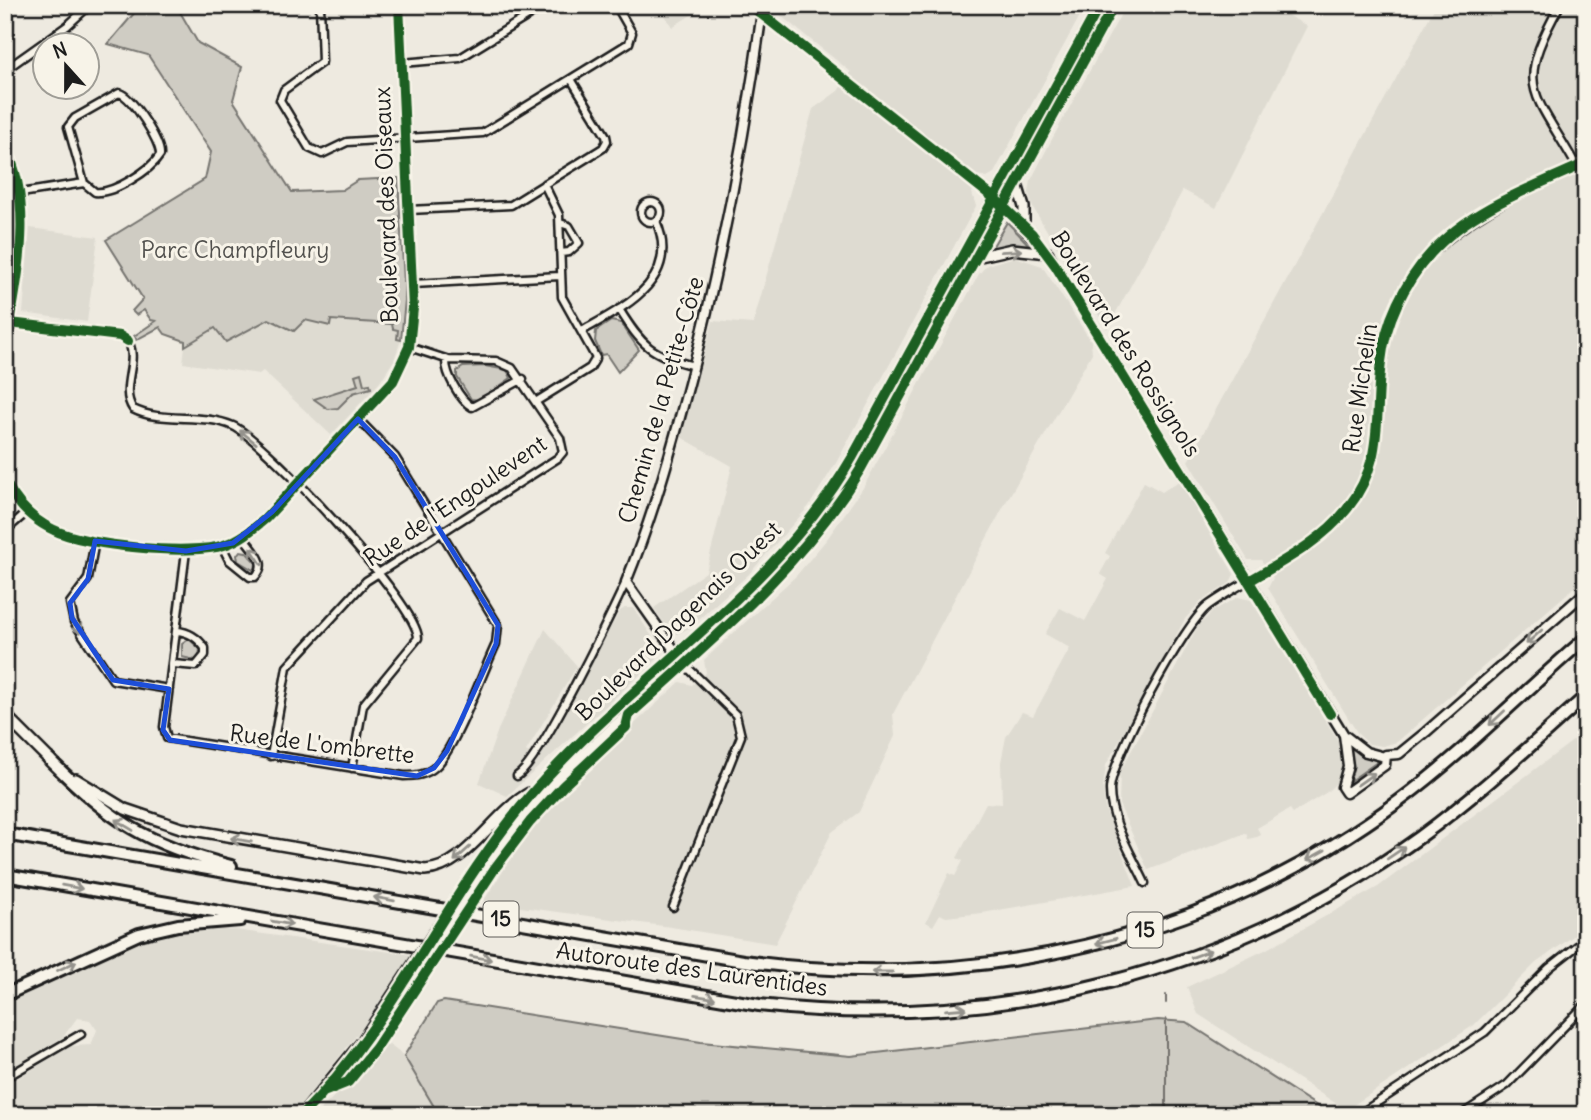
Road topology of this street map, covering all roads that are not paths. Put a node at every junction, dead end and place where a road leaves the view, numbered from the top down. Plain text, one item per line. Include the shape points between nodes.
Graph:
1 (90, 5) edge
2 (221, 5) edge
3 (236, 5) edge
4 (320, 5) edge
5 (398, 5) edge
6 (546, 5) edge
7 (615, 5) edge
8 (750, 5) edge
9 (1100, 5) edge
10 (1114, 5) edge
11 (1560, 5) edge
12 (763, 10) edge
13 (402, 63) junction
14 (5, 71) edge
15 (571, 79) junction
16 (405, 138) junction
17 (5, 146) edge
18 (1586, 163) edge
19 (1577, 167) junction
20 (84, 183) junction
21 (544, 184) junction
22 (1017, 184) junction
23 (21, 193) junction
24 (994, 198) junction
25 (1004, 207) junction
26 (409, 210) junction
27 (656, 221) dead end
28 (560, 223) junction
29 (1024, 225) junction
30 (561, 253) junction
31 (1048, 253) junction
32 (976, 257) junction
33 (560, 276) junction
34 (413, 284) junction
35 (620, 309) junction
36 (8, 322) edge
37 (582, 331) junction
38 (409, 347) junction
39 (5, 355) edge
40 (446, 359) junction
41 (694, 366) junction
42 (523, 379) junction
43 (537, 401) junction
44 (358, 419) junction
45 (5, 481) edge
46 (298, 483) junction
47 (27, 512) junction
48 (5, 531) edge
49 (441, 531) junction
50 (243, 536) junction
51 (95, 541) junction
52 (222, 546) junction
53 (186, 551) junction
54 (377, 572) junction
55 (1249, 581) junction
56 (626, 582) junction
57 (1586, 592) edge
58 (177, 631) junction
59 (1586, 637) edge
60 (676, 654) junction
61 (173, 664) junction
62 (684, 664) junction
63 (169, 689) junction
64 (1586, 696) edge
65 (5, 715) edge
66 (1344, 735) junction
67 (271, 756) junction
68 (1384, 756) junction
69 (50, 760) junction
70 (352, 768) junction
71 (517, 776) dead end
72 (536, 789) junction
73 (5, 834) edge
74 (5, 875) edge
75 (292, 882) junction
76 (471, 883) junction
77 (1145, 883) dead end
78 (673, 907) dead end
79 (256, 919) junction
80 (1586, 939) edge
81 (5, 995) edge
82 (1586, 1004) edge
83 (81, 1034) dead end
84 (5, 1078) edge
85 (302, 1115) edge
86 (1358, 1115) edge
87 (1461, 1115) edge

1 - 14 street
2 - 3 street via 229,9
4 - 16 street via 322,62 283,91 282,106 317,153 327,153 346,142
5 - 13 street, Boulevard des Oiseaux
6 - 13 street via 458,59
7 - 15 street via 632,40
8 - 12 street, Boulevard des Rossignols
9 - 24 main road, Boulevard Dagenais Ouest
10 - 22 main road, Boulevard Dagenais Ouest
11 - 19 street via 1537,48 1533,84 1539,104
12 - 24 street, Boulevard des Rossignols
12 - 41 street, Chemin de la Petite-Côte via 721,248
13 - 16 street, Boulevard des Oiseaux
15 - 16 street via 483,133
15 - 21 street via 607,141
16 - 26 street, Boulevard des Oiseaux
17 - 23 street
18 - 19 street, Rue Michelin
19 - 55 street, Rue Michelin via 1474,218 1422,264 1402,295 1386,335 1377,439 1363,484 1324,533
20 - 20 street via 91,191 106,192 159,158 160,147 125,94 111,96 69,125
20 - 23 street
21 - 26 street via 509,205
21 - 28 street
22 - 25 main road, Boulevard Dagenais Ouest
22 - 29 main road
23 - 36 street via 21,229
24 - 25 street, Boulevard des Rossignols
24 - 60 main road, Boulevard Dagenais Ouest via 822,506 764,574
25 - 29 street, Boulevard des Rossignols
25 - 32 main road, Boulevard Dagenais Ouest
26 - 34 street, Boulevard des Oiseaux
27 - 35 street via 662,241 659,268 645,290
28 - 30 street
28 - 30 street via 569,226 579,243
29 - 31 street, Boulevard des Rossignols
30 - 33 street
32 -> 31 main road via 1009,249
31 - 55 street, Boulevard des Rossignols
32 - 62 main road, Boulevard Dagenais Ouest via 860,470 827,521 772,584
33 - 34 street
33 - 37 street via 563,299
34 - 38 street, Boulevard des Oiseaux
35 - 37 street
35 - 41 street via 649,350
36 - 39 street
46 -> 36 street via 235,427 133,409 128,397 132,352 124,337
37 - 43 street via 595,351 593,364
38 - 40 street, Rue de l'Engoulevent
38 - 44 street, Boulevard des Oiseaux via 393,381
40 - 42 street, Rue de l'Engoulevent via 500,362
40 - 42 street via 447,371 472,407
41 - 56 street, Chemin de la Petite-Côte via 660,488
42 - 43 street, Rue de l'Engoulevent
43 - 49 street, Rue de l'Engoulevent via 562,442 560,456
44 - 46 street, Boulevard des Oiseaux
44 - 49 street, Rue de L'ombrette via 395,457
45 - 47 street, Boulevard des Oiseaux
46 - 50 street, Boulevard des Oiseaux
46 - 54 street
47 - 48 street
47 - 51 street, Boulevard des Oiseaux via 64,535
49 - 54 street, Rue de l'Engoulevent
49 - 70 street, Rue de L'ombrette via 495,619 497,640 437,766 409,776
50 - 52 street, Boulevard des Oiseaux
52 -> 50 street via 232,562 255,577 263,563
51 - 53 street, Boulevard des Oiseaux
51 -> 63 street via 88,579 70,603 72,618 113,680
52 - 53 street, Boulevard des Oiseaux
53 - 58 street, Rue de L'ombrette
54 - 67 street, Rue de l'Engoulevent via 287,667
54 - 70 street via 416,628 418,638 363,705
55 - 66 street, Boulevard des Rossignols
55 - 77 street, Rue Michelin via 1194,619 1113,768 1113,810
56 - 60 street
56 - 71 street, Chemin de la Petite-Côte via 578,677
57 -> 68 street via 1399,754
58 - 61 street, Rue de L'ombrette
58 - 61 street via 201,642 205,655 194,666
59 -> 75 highway, Autoroute des Laurentides / 15 via 1419,786 1317,855 1179,919 1028,959 906,971 792,967
60 - 62 street
60 - 72 main road, Boulevard Dagenais Ouest
61 - 63 street, Rue de L'ombrette
62 - 76 main road, Boulevard Dagenais Ouest via 544,795
62 - 78 street via 736,715 741,736
63 - 67 street, Rue de L'ombrette via 163,730 169,739
79 -> 64 highway, Autoroute des Laurentides / 15 via 785,1008 916,1012 1023,1001 1101,985 1182,961 1316,903 1433,827
65 - 69 main road
66 - 68 street, Boulevard des Rossignols via 1366,752
66 -> 68 street, Boulevard des Rossignols via 1348,760 1342,787 1346,793 1385,765
67 - 70 street, Rue de L'ombrette
72 -> 69 main road via 509,805 452,862 418,870 162,823 98,794
75 -> 69 highway via 197,857 140,835 91,802
72 - 76 main road, Boulevard Dagenais Ouest
73 - 75 highway, 15
74 -> 79 highway, Autoroute des Laurentides / 15
76 - 85 main road, Boulevard Dagenais Ouest, bridge via 372,1041
81 -> 79 highway via 139,934 187,924
80 - 86 street via 1549,968 1479,1037
82 - 87 street via 1517,1076
83 - 84 street

